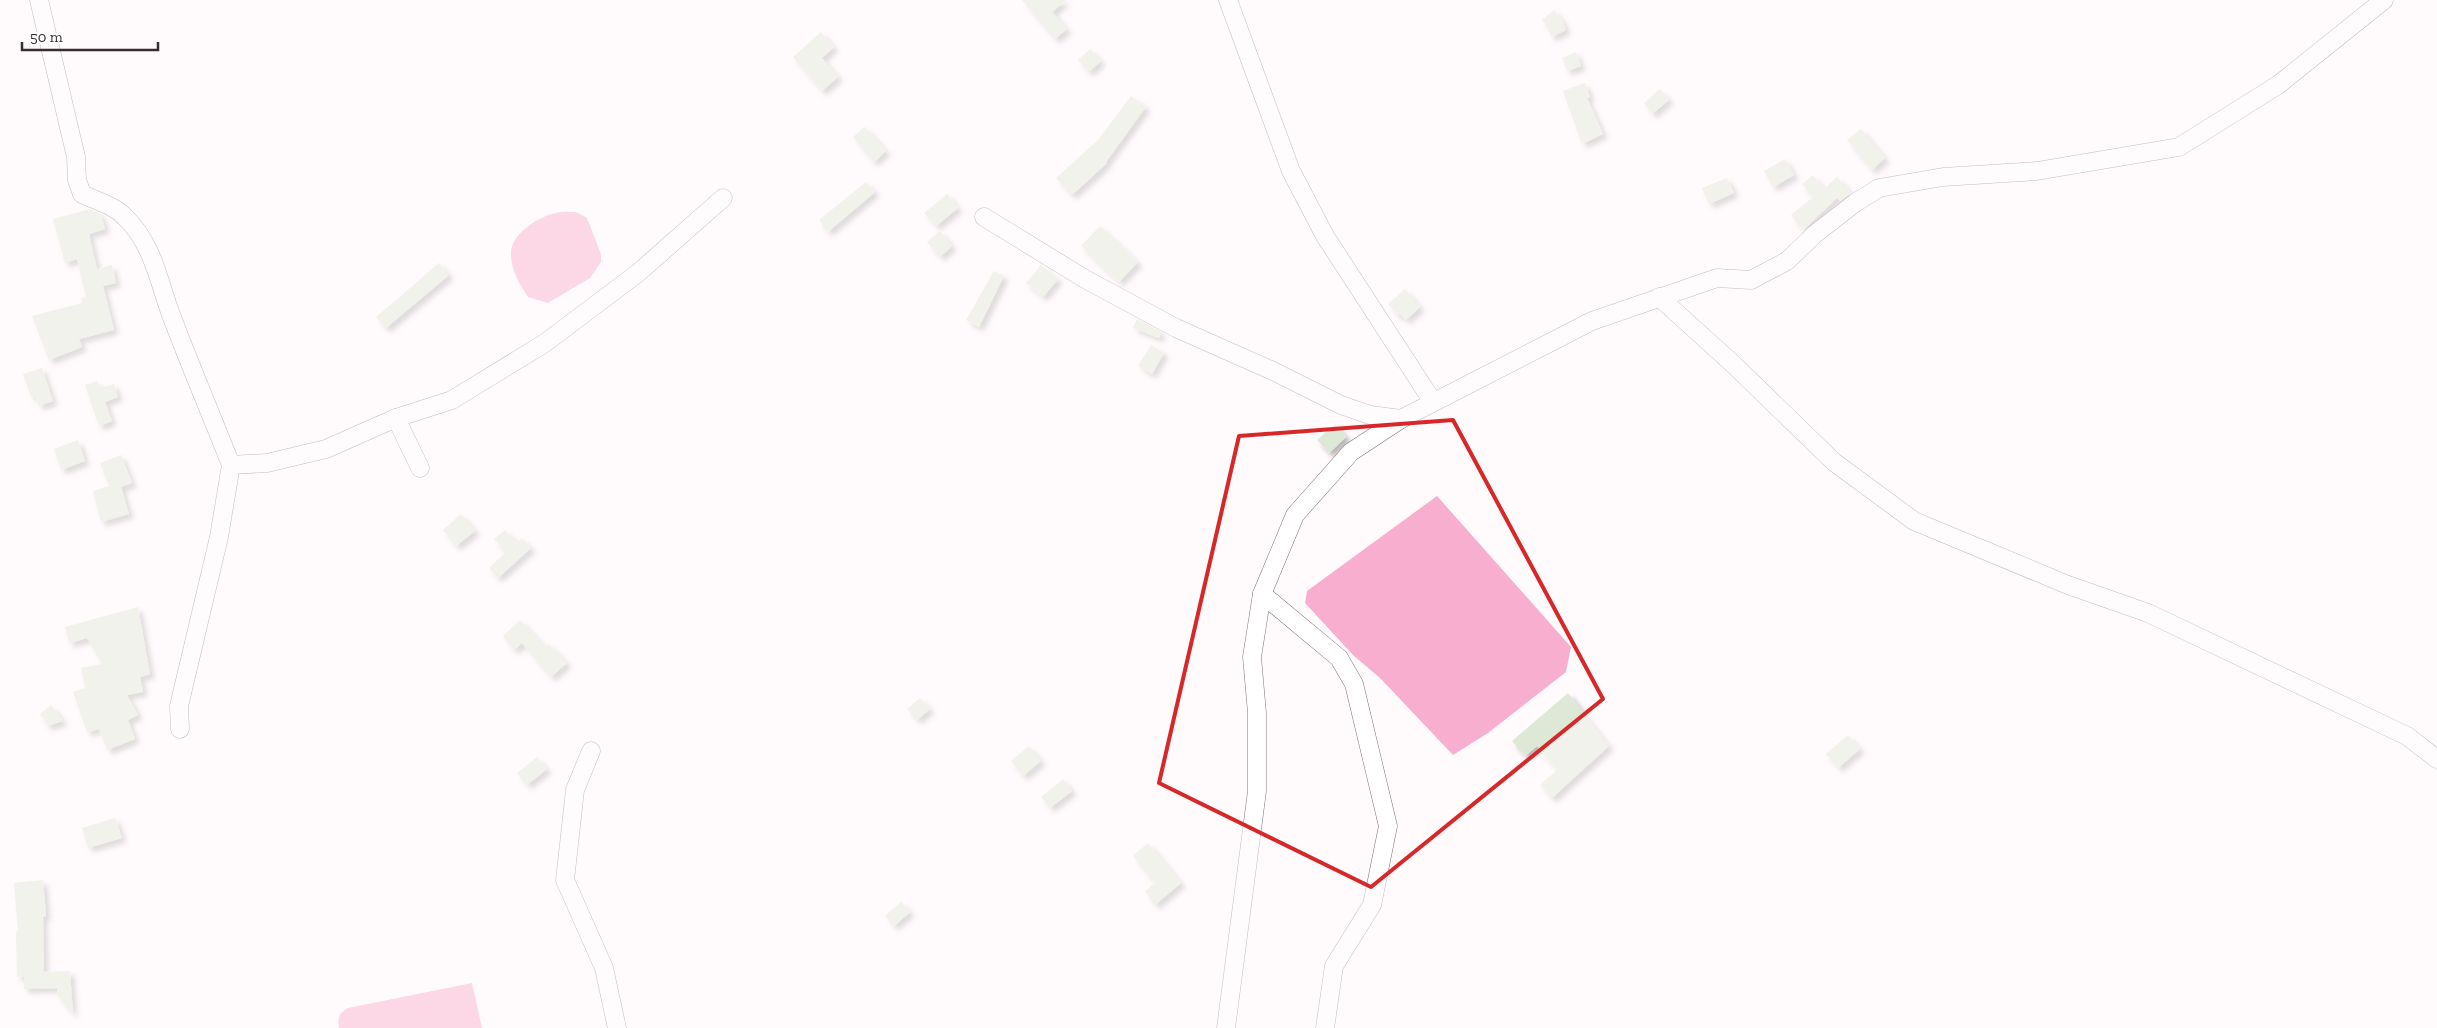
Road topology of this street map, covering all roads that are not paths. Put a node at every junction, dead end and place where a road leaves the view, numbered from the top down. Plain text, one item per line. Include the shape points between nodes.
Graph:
1 (39, 0) edge
2 (1228, 0) edge
3 (2384, 0) edge
4 (723, 198) dead end
5 (984, 217) dead end
6 (1659, 297) junction
7 (1433, 402) junction
8 (396, 418) junction
9 (1401, 419) junction
10 (231, 464) junction
11 (420, 468) dead end
12 (1262, 594) junction
13 (180, 729) dead end
14 (591, 751) dead end
15 (2437, 759) edge
16 (617, 1028) edge
17 (1226, 1028) edge
18 (1325, 1028) edge

1 - 10 street via 82,194 109,205 125,216 142,236 153,256 170,312
2 - 7 street via 1291,171 1325,236
3 - 6 street via 2278,86 2178,147 2037,171 1943,177 1880,188 1815,234 1786,261 1751,280 1717,278
4 - 8 street via 638,273 545,343 452,400
5 - 9 street via 1086,279 1176,328 1341,405 1370,415
6 - 7 street via 1592,321
6 - 15 street via 1834,462 1914,521 2068,585 2148,613 2407,736
7 - 9 street
8 - 10 street via 326,449 267,463
8 - 11 street
9 - 12 street via 1351,452 1295,515
10 - 13 street via 219,537 180,706
12 - 17 street via 1252,657 1257,712 1257,791
12 - 18 street via 1340,658 1354,684 1388,826 1372,905 1334,966
14 - 16 street via 575,790 565,880 604,968

